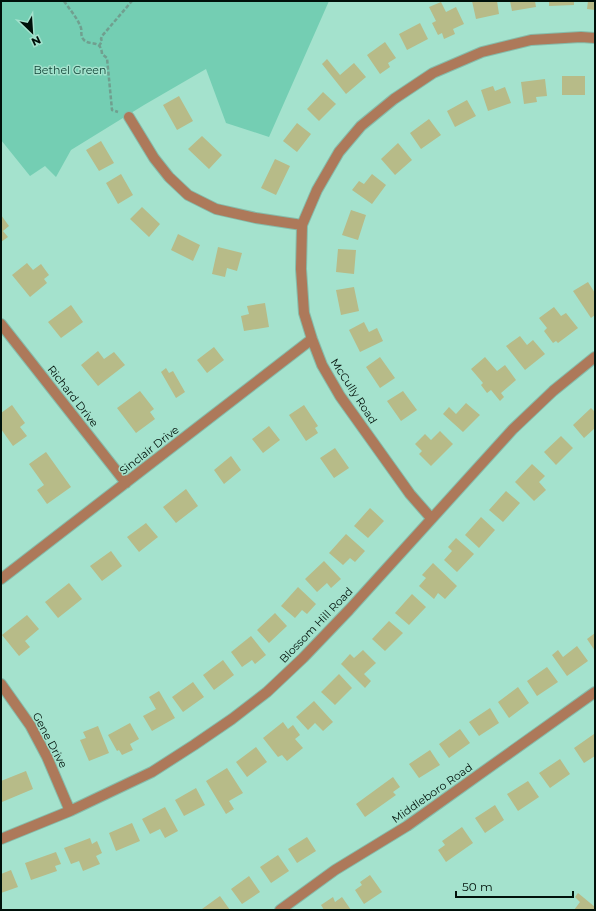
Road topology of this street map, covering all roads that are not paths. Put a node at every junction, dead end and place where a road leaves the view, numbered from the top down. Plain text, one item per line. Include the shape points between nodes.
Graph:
1 (595, 38) edge
2 (130, 117) road end
3 (302, 225) junction
4 (1, 324) edge
5 (312, 339) junction
6 (595, 357) edge
7 (126, 483) junction
8 (431, 518) junction
9 (1, 579) edge
10 (1, 684) edge
11 (595, 692) edge
12 (70, 812) junction
13 (1, 839) edge
14 (280, 910) edge

1 - 3 street, McCully Road via 531,40 482,52 433,73 394,99 361,126 339,152 317,190
2 - 3 street via 168,177 188,195 216,209
3 - 5 street, McCully Road via 304,314
4 - 7 street, Richard Drive
5 - 7 street, Sinclair Drive
5 - 8 street, McCully Road via 322,365 340,396 410,494
6 - 8 street, Blossom Hill Road via 513,428
7 - 9 street, Sinclair Drive
8 - 12 street, Blossom Hill Road via 344,615 267,692 194,746 152,772
10 - 12 street, Gene Drive via 30,725 47,757
11 - 14 street, Middleboro Road via 407,826 335,870
12 - 13 street, Blossom Hill Road

